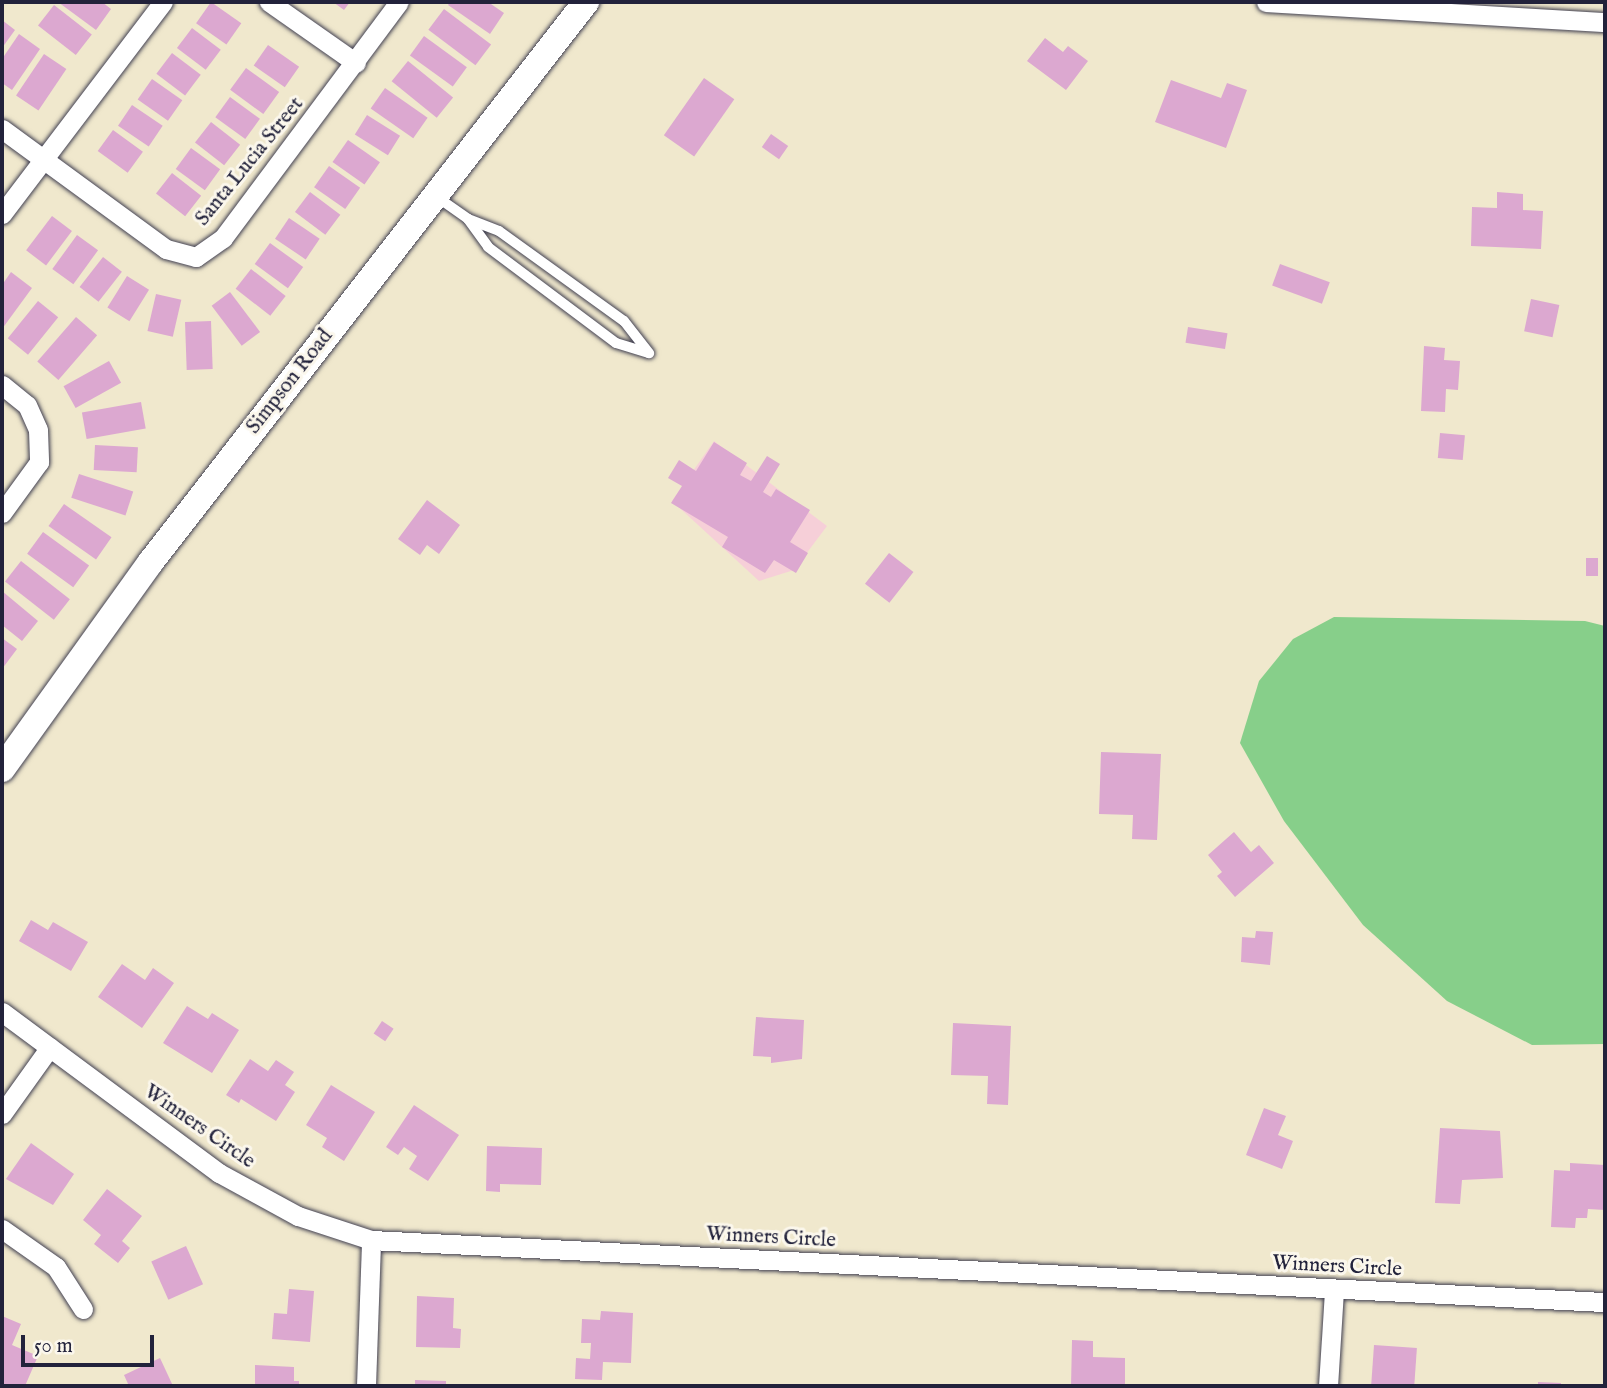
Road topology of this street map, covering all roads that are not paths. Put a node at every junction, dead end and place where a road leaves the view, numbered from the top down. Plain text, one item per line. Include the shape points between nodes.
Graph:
1 (163, 2) edge
2 (269, 2) edge
3 (399, 2) edge
4 (586, 2) edge
5 (1266, 2) edge
6 (1605, 22) edge
7 (356, 62) junction
8 (2, 129) edge
9 (41, 160) junction
10 (434, 194) junction
11 (2, 214) edge
12 (468, 219) junction
13 (2, 385) edge
14 (2, 513) edge
15 (2, 769) edge
16 (2, 1012) edge
17 (50, 1047) junction
18 (2, 1114) edge
19 (2, 1229) edge
20 (371, 1240) junction
21 (1334, 1290) junction
22 (1605, 1302) edge
23 (83, 1308) dead end
24 (366, 1386) edge
25 (1328, 1386) edge

1 - 9 street
2 - 7 street
3 - 7 street, Santa Lucia Street
4 - 10 main road, Simpson Road
5 - 6 street
7 - 9 street, Santa Lucia Street via 223,238 196,257 166,249
8 - 9 street, Santa Lucia Street
9 - 11 street
10 - 12 lane
10 - 15 main road, Simpson Road via 150,562
12 - 12 lane via 488,247 616,344 649,353 624,321 499,231
13 - 14 street via 27,405 38,430 39,462
16 - 17 street, Winners Circle
17 - 18 street
17 - 20 street, Winners Circle via 219,1173 298,1216
19 - 23 street via 56,1267
20 - 21 street, Winners Circle
20 - 24 street
21 - 22 street, Winners Circle
21 - 25 street

